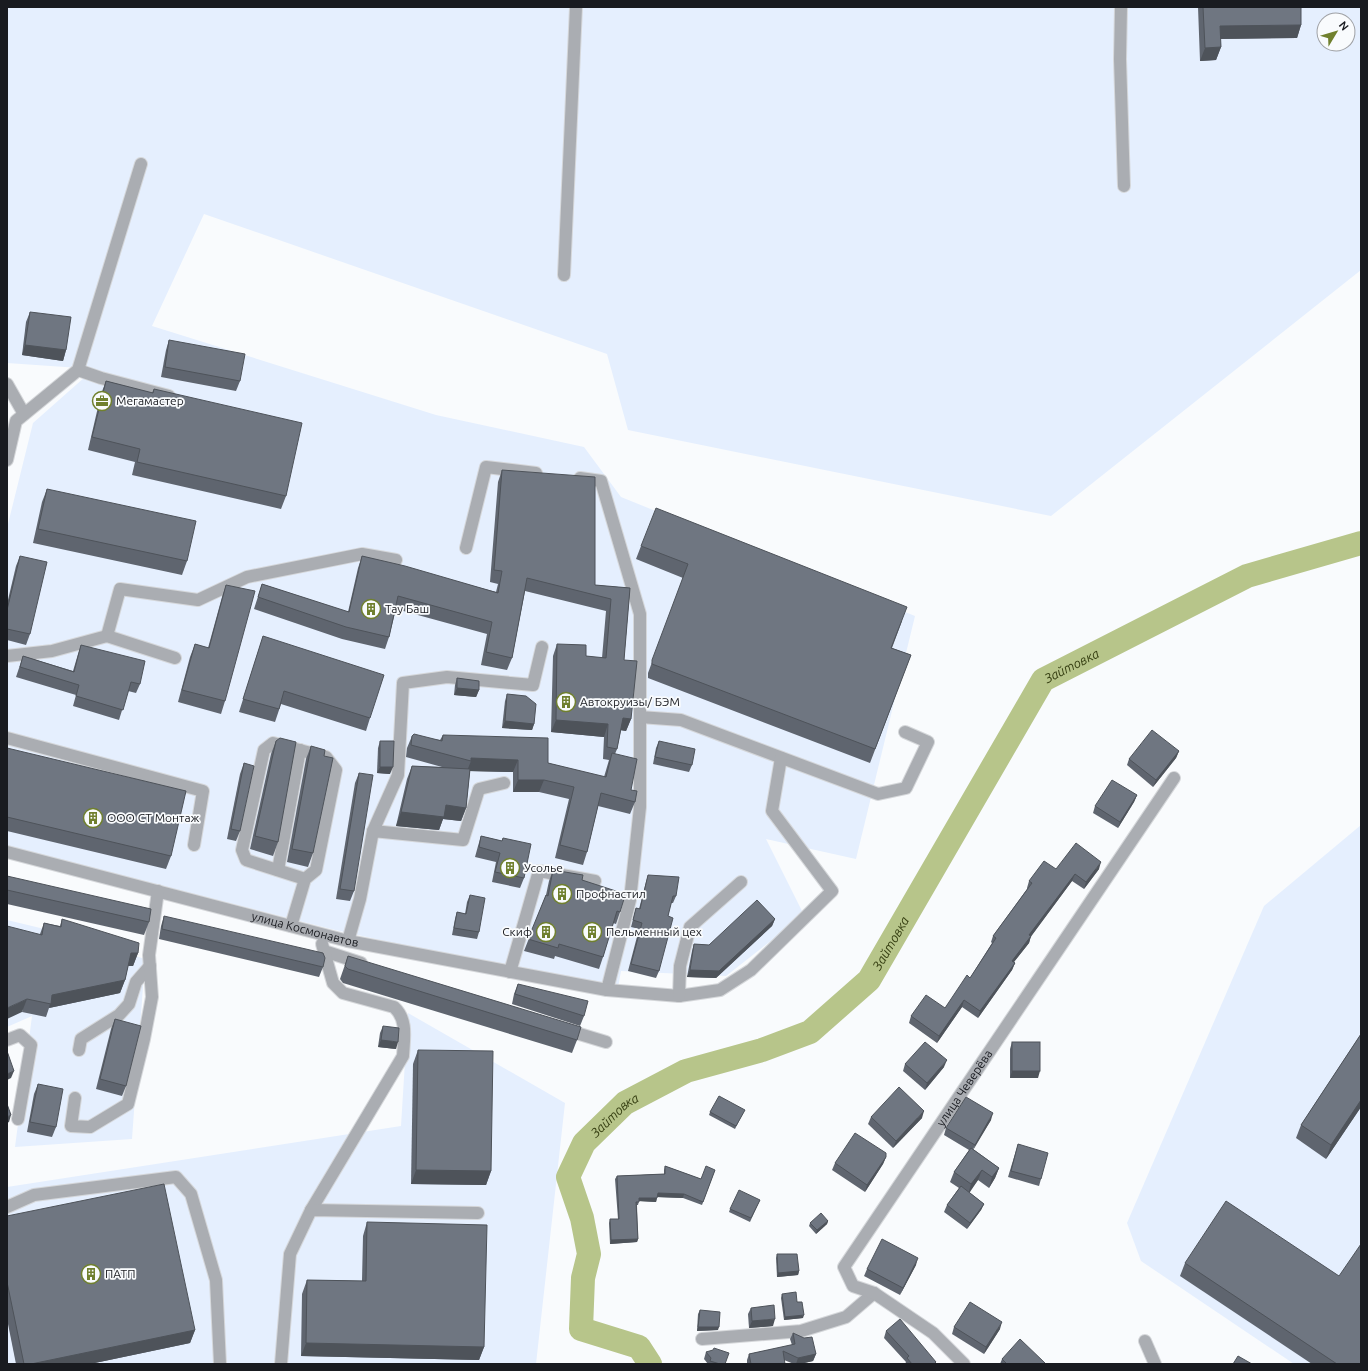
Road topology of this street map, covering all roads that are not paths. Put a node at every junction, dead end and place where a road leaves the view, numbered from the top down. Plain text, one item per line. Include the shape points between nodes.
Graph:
1 (576, 7) edge
2 (1121, 7) edge
3 (141, 164) dead end
4 (1124, 186) dead end
5 (564, 275) dead end
6 (78, 370) junction
7 (7, 384) edge
8 (178, 398) edge
9 (24, 414) junction
10 (7, 460) edge
11 (547, 474) edge
12 (570, 477) edge
13 (466, 548) dead end
14 (396, 560) dead end
15 (106, 636) junction
16 (542, 647) dead end
17 (7, 656) edge
18 (175, 658) dead end
19 (640, 716) junction
20 (905, 732) dead end
21 (7, 738) edge
22 (300, 750) junction
23 (781, 758) junction
24 (1174, 778) dead end
25 (504, 783) dead end
26 (373, 831) junction
27 (194, 845) dead end
28 (7, 852) edge
29 (278, 870) junction
30 (305, 879) junction
31 (596, 881) dead end
32 (741, 882) dead end
33 (158, 891) junction
34 (291, 926) junction
35 (320, 933) junction
36 (348, 941) junction
37 (324, 950) junction
38 (150, 966) junction
39 (376, 968) edge
40 (510, 972) junction
41 (607, 990) junction
42 (679, 996) junction
43 (554, 1026) edge
44 (7, 1040) edge
45 (606, 1042) dead end
46 (78, 1050) dead end
47 (75, 1098) dead end
48 (18, 1119) dead end
49 (7, 1207) edge
50 (311, 1210) junction
51 (478, 1213) dead end
52 (874, 1293) junction
53 (702, 1339) dead end
54 (1145, 1341) dead end
55 (220, 1364) edge
56 (281, 1364) edge
57 (964, 1364) edge
58 (1155, 1364) edge

1 - 5 street
2 - 4 street
3 - 6 street
6 - 8 street
6 - 9 street
7 - 9 street
9 - 10 street via 16,421
11 - 13 street via 486,467
12 - 19 street via 600,481 640,614
14 - 15 street via 362,554 255,575 198,600 120,589
15 - 17 street via 52,651
15 - 18 street
16 - 26 street via 533,685 447,677 403,683 398,775
19 - 23 street via 682,720
19 - 41 street via 640,807 630,900
20 - 23 street via 928,742 906,788 878,794
21 - 27 street via 203,791
22 - 29 street
22 - 29 street via 274,743 264,750 242,850 246,860
22 - 30 street via 326,757 336,770 316,870
23 - 42 street, улица Космонавтов via 772,811 832,891 751,970 720,990
24 - 52 street, улица Чеверёва via 844,1267 853,1286
25 - 26 street via 479,789 463,840
26 - 36 street via 360,899
28 - 33 street, улица Космонавтов
29 - 30 street
30 - 34 street
31 - 40 street via 539,871
32 - 42 street via 690,928 680,966
33 - 34 street, улица Космонавтов
33 - 38 street via 149,955
34 - 35 street, улица Космонавтов
35 - 36 street, улица Космонавтов
35 - 37 street
36 - 40 street, улица Космонавтов
37 - 39 street
37 - 50 street via 333,983 343,994 394,1007 400,1013 405,1028 403,1056
38 - 46 street via 136,982 129,1004 119,1015 80,1040
38 - 47 street via 152,997 128,1104 90,1127 71,1126
40 - 41 street, улица Космонавтов
41 - 42 street, улица Космонавтов
43 - 45 street
44 - 48 street via 20,1035 31,1046
49 - 55 street via 34,1195 176,1177 191,1194 216,1280
50 - 51 street
50 - 56 street via 290,1254
52 - 53 street via 846,1317 801,1331
52 - 57 street, улица Чеверёва via 933,1333
54 - 58 street

